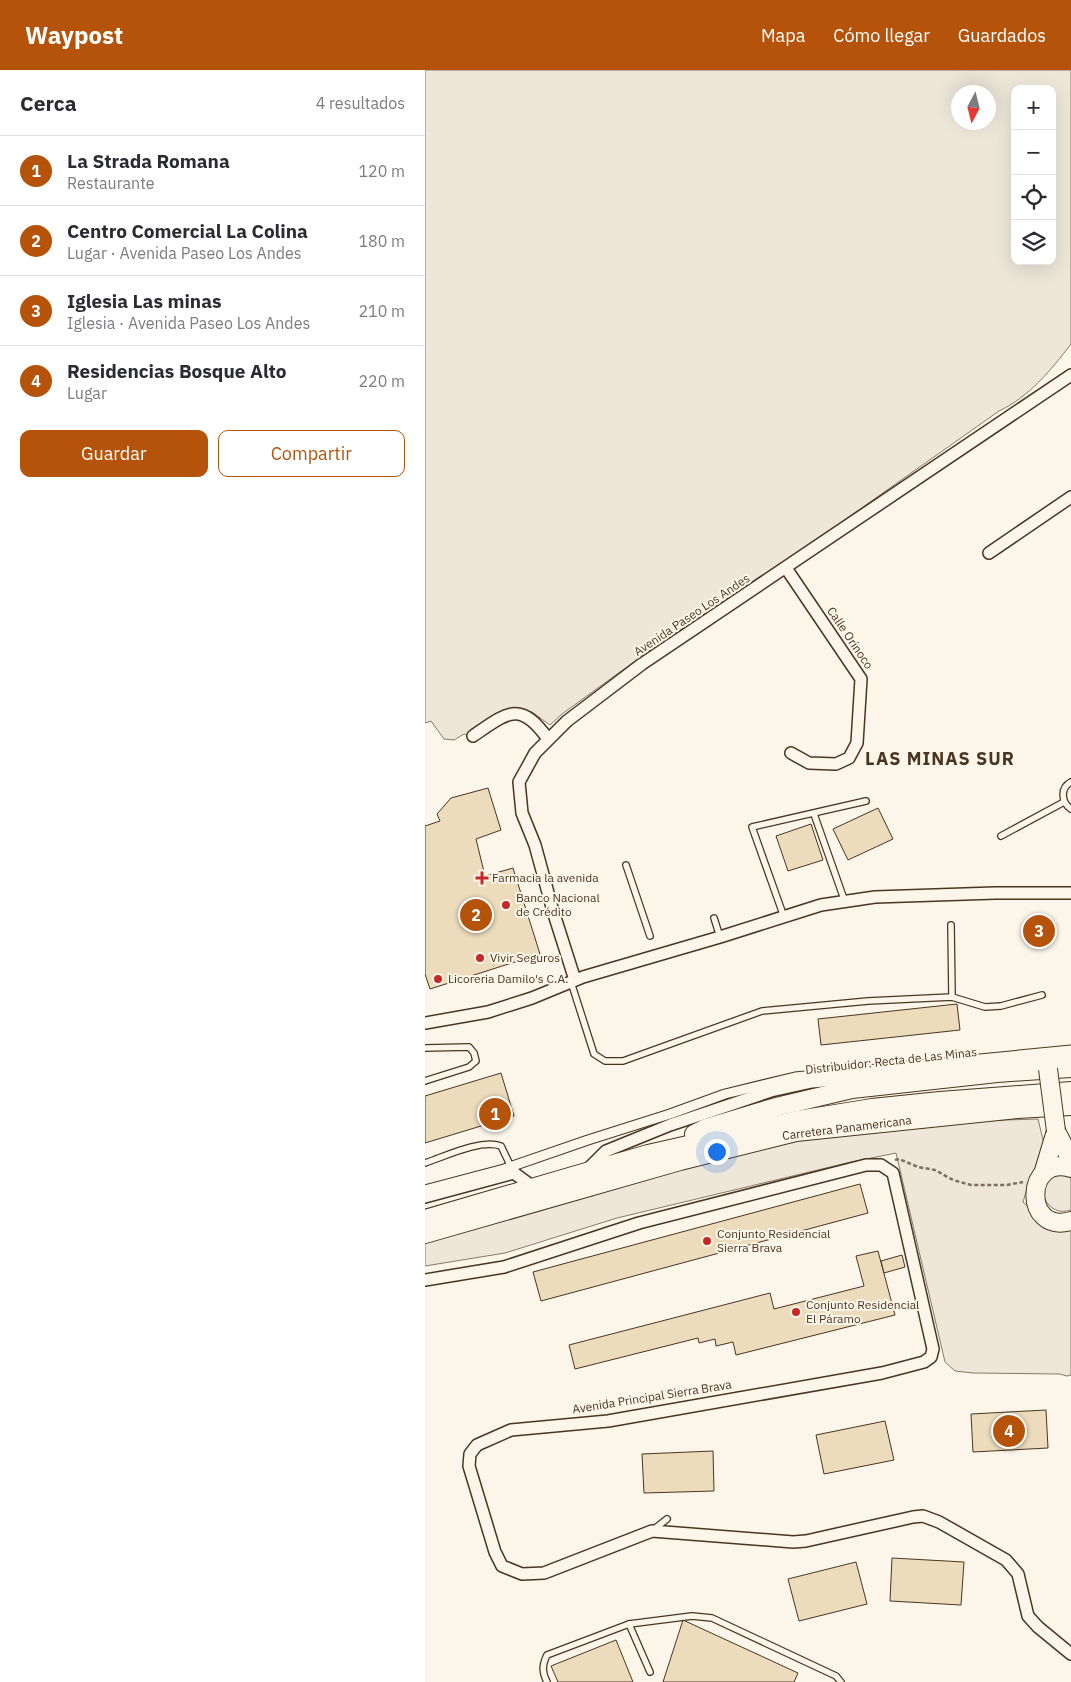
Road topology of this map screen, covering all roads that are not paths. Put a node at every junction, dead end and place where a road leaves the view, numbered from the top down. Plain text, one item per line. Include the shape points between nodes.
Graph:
1 (1071, 375) edge
2 (1071, 497) edge
3 (989, 553) dead end
4 (786, 568) junction
5 (473, 736) dead end
6 (548, 739) junction
7 (791, 754) dead end
8 (1071, 782) edge
9 (865, 801) dead end
10 (1064, 802) junction
11 (1071, 809) edge
12 (814, 814) junction
13 (1001, 836) dead end
14 (626, 865) dead end
15 (1071, 893) edge
16 (845, 902) junction
17 (784, 917) junction
18 (714, 918) dead end
19 (951, 925) dead end
20 (650, 936) dead end
21 (720, 938) junction
22 (577, 980) junction
23 (1043, 996) dead end
24 (952, 997) junction
25 (425, 1023) edge
26 (425, 1048) edge
27 (1071, 1050) edge
28 (1071, 1058) edge
29 (1071, 1068) edge
30 (1048, 1069) junction
31 (425, 1081) edge
32 (1071, 1091) edge
33 (1071, 1106) edge
34 (1056, 1131) junction
35 (648, 1154) junction
36 (1071, 1160) edge
37 (425, 1163) edge
38 (1071, 1168) edge
39 (515, 1173) junction
40 (584, 1174) junction
41 (1040, 1178) junction
42 (533, 1188) junction
43 (425, 1190) edge
44 (425, 1197) edge
45 (425, 1219) edge
46 (1071, 1221) edge
47 (425, 1234) edge
48 (425, 1280) edge
49 (667, 1519) dead end
50 (652, 1531) junction
51 (629, 1624) junction
52 (1071, 1654) edge
53 (651, 1672) dead end
54 (547, 1682) edge
55 (841, 1682) edge

1 - 4 street, Avenida Paseo Los Andes
2 - 3 street
4 - 6 street, Avenida Paseo Los Andes via 642,664
4 - 7 street, Calle Orinoco via 861,679 857,743 849,758 836,764 809,763
5 - 6 street via 508,714 521,713 538,725
6 - 22 street, Avenida Paseo Los Andes via 535,753 519,782 522,813
8 - 10 lane via 1063,792
9 - 12 lane
10 - 11 lane
10 - 13 lane
12 - 16 lane
12 - 17 lane via 752,827
14 - 20 lane
15 - 16 street via 875,897
16 - 17 street via 821,905
17 - 21 street
18 - 21 lane
19 - 24 lane
21 - 22 street
22 - 24 lane via 594,1054 605,1061 623,1061 761,1011
22 - 25 street via 488,1012
23 - 24 lane via 985,1007
26 - 31 lane via 469,1047 476,1061 469,1067
27 - 43 street via 795,1077 725,1094 504,1169
28 - 40 street, Distribuidor: Recta de Las Minas via 813,1082 771,1091 669,1125 606,1151
29 - 30 main road
30 - 34 main road, bridge
30 - 35 main road via 852,1089 706,1128
32 - 35 main road, Carretera Panamericana via 872,1108
33 - 47 main road, Carretera Panamericana via 796,1132 680,1161
34 - 36 main road
34 - 41 main road
35 - 40 main road, Carretera Panamericana
37 - 39 lane via 493,1143 501,1146
38 - 41 main road via 1059,1166
39 - 42 street
39 - 44 street
40 - 42 main road, Carretera Panamericana
41 - 46 main road via 1035,1198 1042,1214 1057,1222
42 - 45 main road, Carretera Panamericana
48 - 50 street, Avenida Principal Sierra Brava via 504,1267 639,1223 866,1165 881,1165 893,1173 933,1349 931,1357 924,1362 882,1373 607,1420 511,1430 477,1445 470,1454 469,1466 502,1566 522,1574 544,1573
49 - 50 lane
50 - 52 street, Avenida Principal Sierra Brava via 806,1542 923,1516 1006,1560 1018,1574 1028,1616
51 - 53 lane
51 - 54 lane via 547,1655 543,1674
51 - 55 lane via 692,1616 712,1618 836,1676

